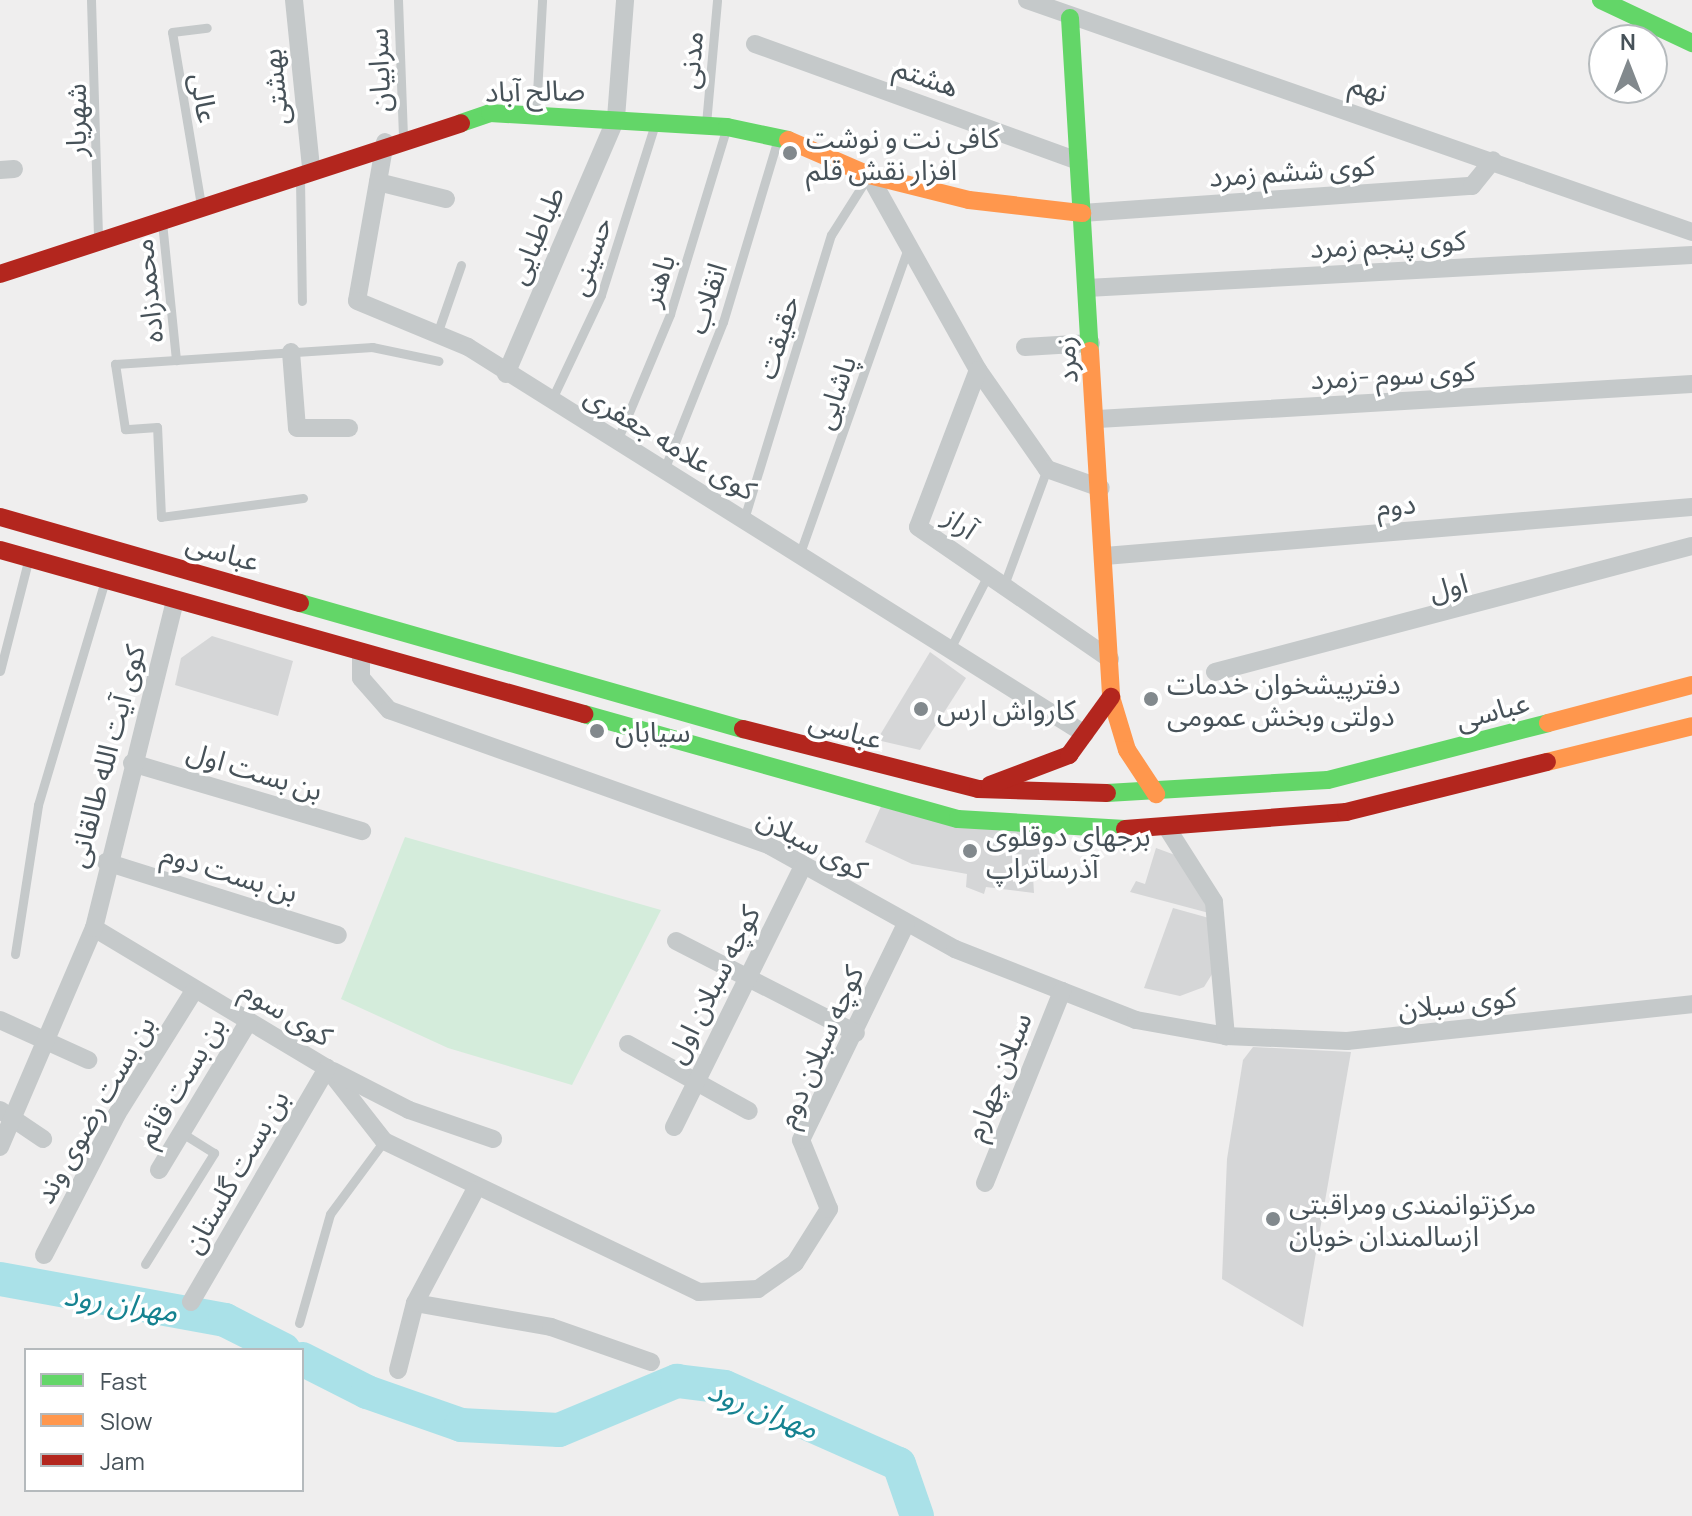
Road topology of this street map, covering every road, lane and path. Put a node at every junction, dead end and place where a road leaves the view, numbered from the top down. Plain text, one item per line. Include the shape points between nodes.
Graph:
1 (91, 0) edge
2 (294, 0) edge
3 (398, 0) edge
4 (542, 0) edge
5 (625, 0) edge
6 (717, 0) edge
7 (1027, 0) edge
8 (1601, 0) edge
9 (1070, 18) junction
10 (207, 28) dead end
11 (1692, 43) edge
12 (755, 44) dead end
13 (536, 113) junction
14 (616, 118) junction
15 (656, 120) junction
16 (706, 124) junction
17 (727, 127) junction
18 (779, 136) junction
19 (394, 140) junction
20 (1493, 160) junction
21 (1079, 161) junction
22 (305, 170) junction
23 (869, 175) junction
24 (378, 182) junction
25 (446, 199) dead end
26 (201, 205) junction
27 (1082, 213) junction
28 (162, 218) junction
29 (1692, 232) edge
30 (98, 241) junction
31 (909, 246) junction
32 (1692, 255) edge
33 (461, 265) dead end
34 (0, 274) edge
35 (1087, 288) junction
36 (302, 301) dead end
37 (437, 334) junction
38 (1091, 343) junction
39 (1025, 347) dead end
40 (291, 352) junction
41 (176, 360) junction
42 (439, 361) dead end
43 (978, 370) junction
44 (506, 374) junction
45 (1692, 384) edge
46 (551, 401) junction
47 (1098, 419) junction
48 (349, 428) dead end
49 (617, 441) junction
50 (1047, 469) junction
51 (664, 470) junction
52 (1101, 488) junction
53 (303, 498) dead end
54 (1692, 507) edge
55 (0, 517) edge
56 (744, 519) junction
57 (82, 539) junction
58 (1692, 546) edge
59 (0, 550) edge
60 (800, 553) junction
61 (1105, 556) junction
62 (29, 558) junction
63 (71, 570) junction
64 (105, 580) junction
65 (996, 580) junction
66 (175, 600) junction
67 (950, 649) junction
68 (361, 652) junction
69 (1110, 659) junction
70 (0, 671) edge
71 (1215, 672) dead end
72 (1692, 685) edge
73 (1111, 697) junction
74 (653, 703) junction
75 (1692, 726) edge
76 (644, 733) junction
77 (1085, 734) junction
78 (132, 763) junction
79 (978, 789) junction
80 (1156, 794) junction
81 (362, 831) dead end
82 (1169, 831) junction
83 (106, 862) junction
84 (802, 868) junction
85 (906, 924) junction
86 (94, 928) junction
87 (338, 935) dead end
88 (676, 941) dead end
89 (15, 954) dead end
90 (747, 976) junction
91 (194, 991) junction
92 (1062, 991) junction
93 (1692, 1004) edge
94 (0, 1020) edge
95 (249, 1021) junction
96 (856, 1033) junction
97 (47, 1036) junction
98 (1226, 1036) junction
99 (628, 1044) dead end
100 (88, 1060) dead end
101 (327, 1068) junction
102 (695, 1078) junction
103 (749, 1111) dead end
104 (7, 1113) edge
105 (674, 1127) dead end
106 (182, 1133) junction
107 (43, 1139) dead end
108 (493, 1139) dead end
109 (384, 1141) junction
110 (0, 1147) edge
111 (159, 1170) dead end
112 (985, 1183) dead end
113 (475, 1190) junction
114 (44, 1255) dead end
115 (145, 1264) dead end
116 (191, 1302) dead end
117 (415, 1303) junction
118 (299, 1323) dead end
119 (651, 1362) dead end
120 (398, 1370) dead end

1 - 30 lane, شهریار
2 - 22 street, بهشتی
3 - 19 lane, سرابیان
4 - 13 lane
5 - 14 street, طباطبایی
6 - 16 lane, مدنی
7 - 9 street, نهم
8 - 11 main road
9 - 20 street, نهم
9 - 21 main road, زمرد
10 - 26 lane, عالی via 172,32
12 - 21 street, هشتم
13 - 14 main road, صالح آباد
13 - 19 main road, صالح آباد via 490,113
14 - 15 main road, صالح آباد
14 - 44 street, طباطبایی
15 - 16 main road, صالح آباد
15 - 46 lane, حسینی via 601,295
16 - 17 main road, صالح آباد
17 - 18 main road, صالح آباد
17 - 49 lane, باهنر via 670,314
18 - 23 main road, صالح آباد
18 - 51 lane, انقلاب via 723,322
19 - 22 main road, صالح آباد
19 - 24 street, کوی علامه جعفری
20 - 27 street, کوی ششم زمرد via 1472,186
20 - 29 street, نهم
21 - 27 main road, زمرد
22 - 26 main road, صالح آباد
22 - 36 lane
23 - 27 main road, صالح آباد via 969,200
23 - 31 street
23 - 56 lane, حقیقت via 831,235
24 - 25 street
24 - 37 street, کوی علامه جعفری via 357,301
26 - 28 main road, صالح آباد
27 - 35 main road, زمرد
28 - 30 main road, صالح آباد
28 - 41 lane, محمدزاده
30 - 34 main road, صالح آباد
31 - 43 street
31 - 60 lane, پاشایی
32 - 35 street, کوی پنجم زمرد
33 - 37 lane
35 - 38 main road, زمرد
37 - 44 street, کوی علامه جعفری
38 - 39 street
38 - 47 main road, زمرد
40 - 41 lane
40 - 42 lane via 372,347
40 - 48 street via 297,428
41 - 53 lane via 115,364 125,429 157,427 161,517
43 - 50 street
43 - 65 street, آراز via 918,527
44 - 46 street, کوی علامه جعفری
45 - 47 street, کوی سوم -زمرد
46 - 49 street, کوی علامه جعفری
47 - 52 main road, زمرد
49 - 51 street, کوی علامه جعفری
50 - 52 street
50 - 65 lane
51 - 56 street, کوی علامه جعفری
52 - 61 main road, زمرد
54 - 61 street, دوم
55 - 57 main road, عباسى
56 - 60 street, کوی علامه جعفری
57 - 63 main road
57 - 74 main road, عباسى
58 - 71 street, اول
59 - 62 main road, عباسى
60 - 67 street, کوی علامه جعفری
61 - 69 main road, زمرد
62 - 63 main road, عباسى
62 - 70 lane
63 - 64 main road, عباسى
64 - 66 main road, عباسى
64 - 89 lane via 38,805
65 - 67 lane
65 - 69 street, آراز
66 - 68 main road, عباسى
66 - 78 street, کوی آیت الله طالقانی
67 - 77 street, کوی علامه جعفری
68 - 76 main road, عباسى
68 - 84 street, کوی سبلان via 361,678 389,710 770,846
69 - 73 main road, زمرد
72 - 80 main road, عباسى via 1328,780
73 - 77 main road
73 - 80 main road, زمرد via 1127,750
74 - 76 main road
74 - 79 main road, عباسى via 901,774
75 - 82 main road, عباسى via 1444,792 1252,825
76 - 82 main road, عباسى via 958,819
77 - 79 main road via 1069,755
78 - 81 street, بن بست اول
78 - 83 street, کوی آیت الله طالقانی
79 - 80 main road, عباسى
82 - 98 street via 1214,902
83 - 86 street, کوی آیت الله طالقانی
83 - 87 street, بن بست دوم
84 - 85 street, کوی سبلان
84 - 90 street, کوچه سبلان اول
85 - 92 street, کوی سبلان
85 - 96 street, کوچه سبلان دوم
86 - 91 street, کوی سوم
86 - 97 street, کوی آیت الله طالقانی
88 - 90 street
90 - 96 street
90 - 102 street, کوچه سبلان اول
91 - 95 street, کوی سوم
91 - 114 street, بن بست رضوی وند via 117,1114
92 - 98 street, کوی سبلان via 1136,1020
92 - 112 street, سبلان چهارم
93 - 98 street, کوی سبلان via 1347,1041
94 - 97 street
95 - 101 street, کوی سوم
95 - 106 street, بن بست قائم
96 - 113 street, کوچه سبلان دوم via 801,1140 829,1209 795,1263 758,1289 699,1292
97 - 100 street
97 - 104 street, کوی آیت الله طالقانی
99 - 102 street
101 - 108 street via 409,1110
101 - 109 street, کوی سوم
101 - 116 street, بن بست گلستان
102 - 103 street
102 - 105 street, کوچه سبلان اول
104 - 107 street
104 - 110 street, کوی آیت الله طالقانی
106 - 111 street, بن بست قائم
106 - 115 lane via 214,1153
109 - 113 street, کوی سوم
109 - 118 lane via 330,1214
113 - 117 street
117 - 119 street via 551,1327
117 - 120 street

